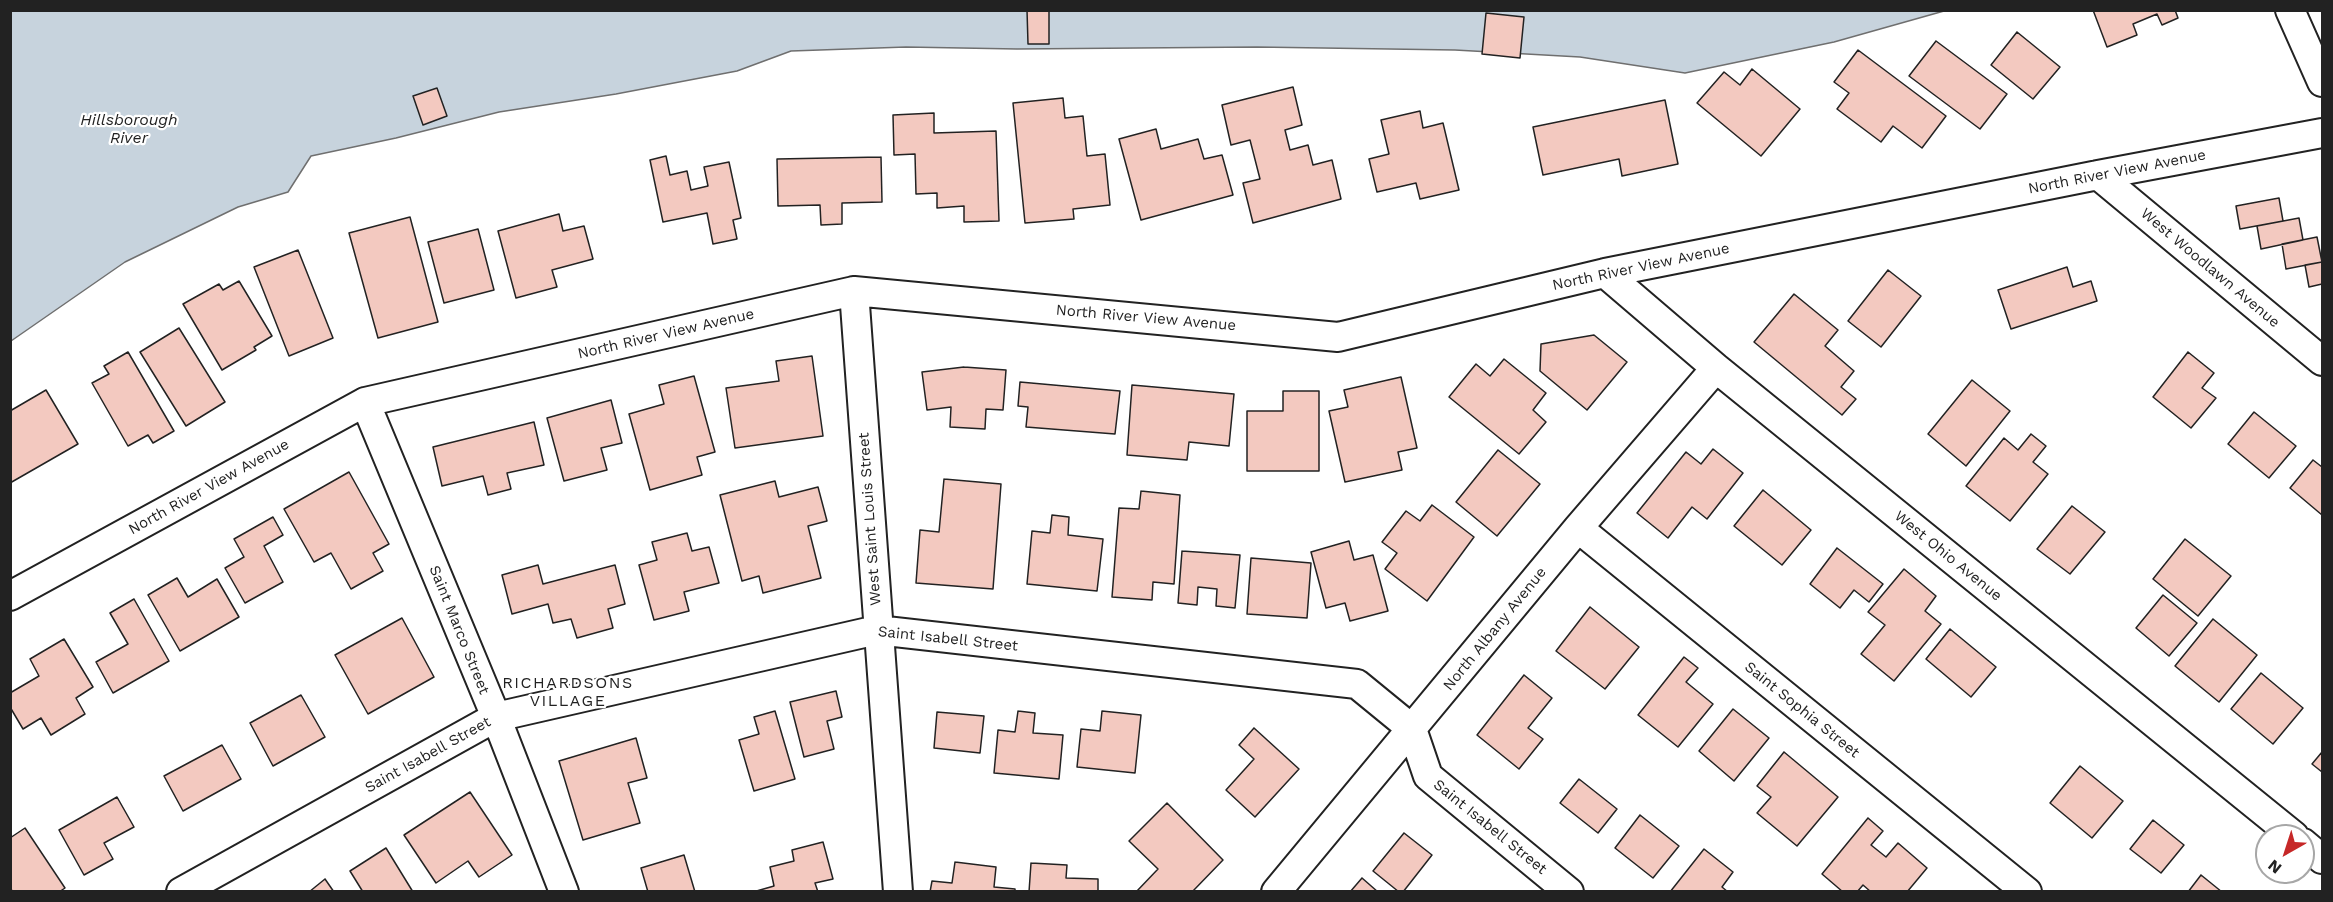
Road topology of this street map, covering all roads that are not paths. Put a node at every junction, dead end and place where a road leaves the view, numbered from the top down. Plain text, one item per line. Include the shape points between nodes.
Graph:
1 (2290, 10) edge
2 (2322, 82) edge
3 (2322, 133) edge
4 (2098, 175) junction
5 (1605, 273) junction
6 (855, 291) junction
7 (2322, 361) edge
8 (1716, 368) junction
9 (365, 402) junction
10 (1578, 528) junction
11 (10, 596) edge
12 (878, 630) junction
13 (496, 717) junction
14 (1412, 729) junction
15 (2279, 824) edge
16 (181, 891) edge
17 (564, 891) edge
18 (898, 891) edge
19 (1276, 891) edge
20 (1569, 891) edge
21 (2027, 891) edge

1 - 2 street
3 - 4 street, North River View Avenue
4 - 5 street, North River View Avenue
4 - 7 street, West Woodlawn Avenue
5 - 6 street, North River View Avenue via 1338,337
5 - 8 street, West Ohio Avenue
6 - 9 street, North River View Avenue
6 - 12 street, West Saint Louis Street
8 - 10 street, North Albany Avenue
8 - 15 street, West Ohio Avenue
9 - 11 street, North River View Avenue
9 - 13 street, Saint Marco Street
10 - 14 street, North Albany Avenue
10 - 21 street, Saint Sophia Street
12 - 13 street, Saint Isabell Street
12 - 14 street, Saint Isabell Street via 1357,684
12 - 18 street, West Saint Louis Street
13 - 16 street, Saint Isabell Street
13 - 17 street, Saint Marco Street
14 - 19 street, North Albany Avenue
14 - 20 street, Saint Isabell Street via 1428,776

